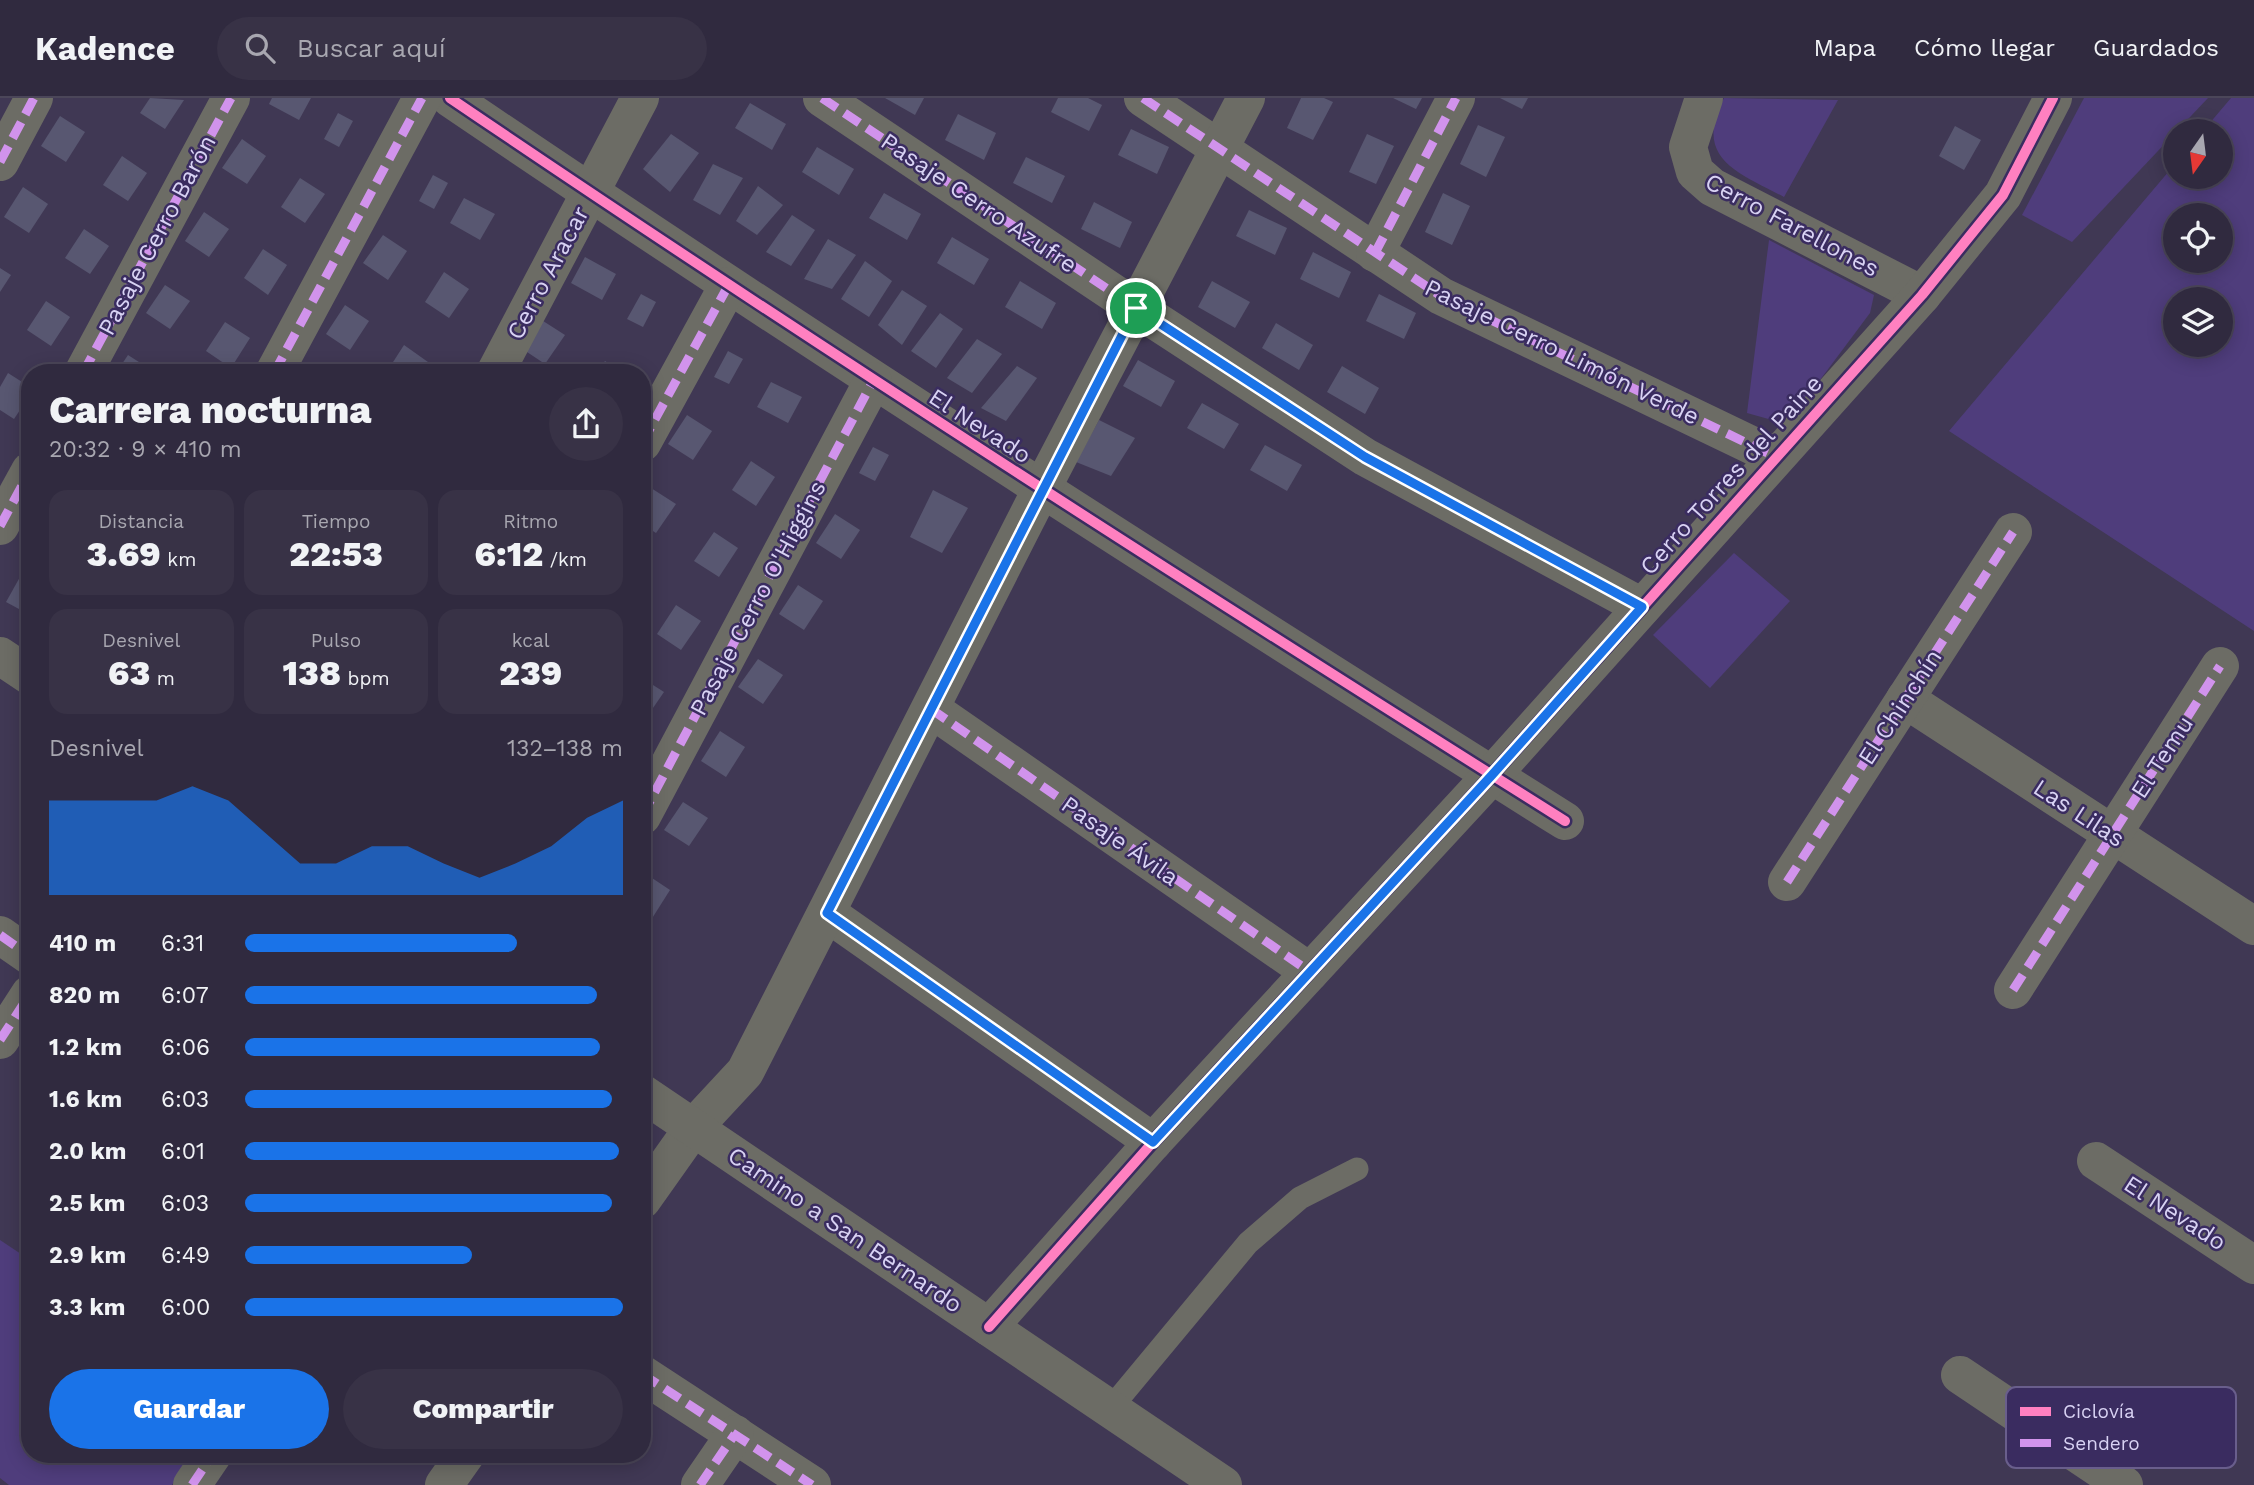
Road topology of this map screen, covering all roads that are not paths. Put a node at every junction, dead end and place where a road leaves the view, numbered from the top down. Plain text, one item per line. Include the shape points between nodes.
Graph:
1 (34, 98) edge
2 (231, 98) edge
3 (422, 98) edge
4 (450, 98) edge
5 (640, 98) edge
6 (822, 98) edge
7 (1143, 98) edge
8 (1246, 98) edge
9 (1456, 98) edge
10 (1704, 98) edge
11 (2053, 98) edge
12 (1219, 149) junction
13 (0, 162) edge
14 (590, 193) junction
15 (1375, 253) junction
16 (728, 286) junction
17 (1922, 295) junction
18 (1136, 308) junction
19 (88, 364) edge
20 (279, 364) edge
21 (500, 364) edge
22 (873, 381) junction
23 (651, 427) edge
24 (1776, 457) junction
25 (21, 488) edge
26 (1041, 490) junction
27 (0, 526) edge
28 (2013, 532) dead end
29 (1642, 607) junction
30 (0, 656) edge
31 (2220, 666) dead end
32 (21, 671) edge
33 (1905, 699) junction
34 (931, 709) junction
35 (1492, 775) junction
36 (651, 799) edge
37 (1565, 821) dead end
38 (2112, 834) junction
39 (1787, 882) dead end
40 (827, 913) junction
41 (2254, 926) edge
42 (0, 935) edge
43 (21, 950) edge
44 (1310, 972) junction
45 (2012, 990) dead end
46 (21, 1008) edge
47 (0, 1040) edge
48 (651, 1099) edge
49 (693, 1128) junction
50 (1153, 1142) junction
51 (2096, 1161) dead end
52 (1357, 1169) dead end
53 (651, 1187) edge
54 (2254, 1265) edge
55 (989, 1327) junction
56 (1960, 1375) dead end
57 (651, 1380) edge
58 (2006, 1406) edge
59 (1110, 1409) junction
60 (735, 1434) junction
61 (207, 1463) edge
62 (460, 1463) edge
63 (2099, 1468) edge
64 (192, 1485) edge
65 (444, 1485) edge
66 (700, 1485) edge
67 (812, 1485) edge
68 (1223, 1485) edge
69 (2124, 1485) edge

1 - 13 street
2 - 19 street, Pasaje Cerro Barón
3 - 20 street
4 - 14 street, El Nevado
5 - 14 street, Cerro Aracar
6 - 18 street, Pasaje Cerro Azufre
7 - 12 street, Pasaje Cerro Limón Verde
8 - 12 street
9 - 15 street
10 - 17 street, Cerro Farellones via 1688,147 1695,172 1712,187
11 - 17 street, Cerro Torres del Paine via 2003,195
12 - 15 street, Pasaje Cerro Limón Verde
12 - 18 street
14 - 16 street, El Nevado
14 - 21 street, Cerro Aracar
15 - 24 street, Pasaje Cerro Limón Verde via 1441,296
16 - 22 street, El Nevado
16 - 23 street
17 - 24 street, Cerro Torres del Paine
18 - 26 street
18 - 29 street, Pasaje Cerro Azufre via 1365,457
22 - 26 street, El Nevado
22 - 36 street, Pasaje Cerro O'Higgins
24 - 29 street, Cerro Torres del Paine
25 - 27 street
26 - 34 street
26 - 35 street, El Nevado
28 - 33 street, El Chinchín
29 - 35 street, Cerro Torres del Paine
30 - 32 street
31 - 38 street, El Temu
33 - 38 street, Las Lilas
33 - 39 street, El Chinchín
34 - 40 street
34 - 44 street, Pasaje Ávila
35 - 37 street, El Nevado
35 - 44 street, Cerro Torres del Paine
38 - 41 street, Las Lilas
38 - 45 street, El Temu
40 - 49 street via 745,1072
40 - 50 street
42 - 43 street
44 - 50 street, Cerro Torres del Paine
46 - 47 street
48 - 49 street, Camino a San Bernardo
49 - 53 street
49 - 55 street, Camino a San Bernardo
50 - 55 street, Cerro Torres del Paine
51 - 54 street, El Nevado
52 - 59 lane via 1300,1198 1248,1243
55 - 59 street, Camino a San Bernardo
56 - 58 street
57 - 60 street
59 - 68 street, Camino a San Bernardo
60 - 66 street
60 - 67 street
61 - 64 street
62 - 65 street
63 - 69 street

